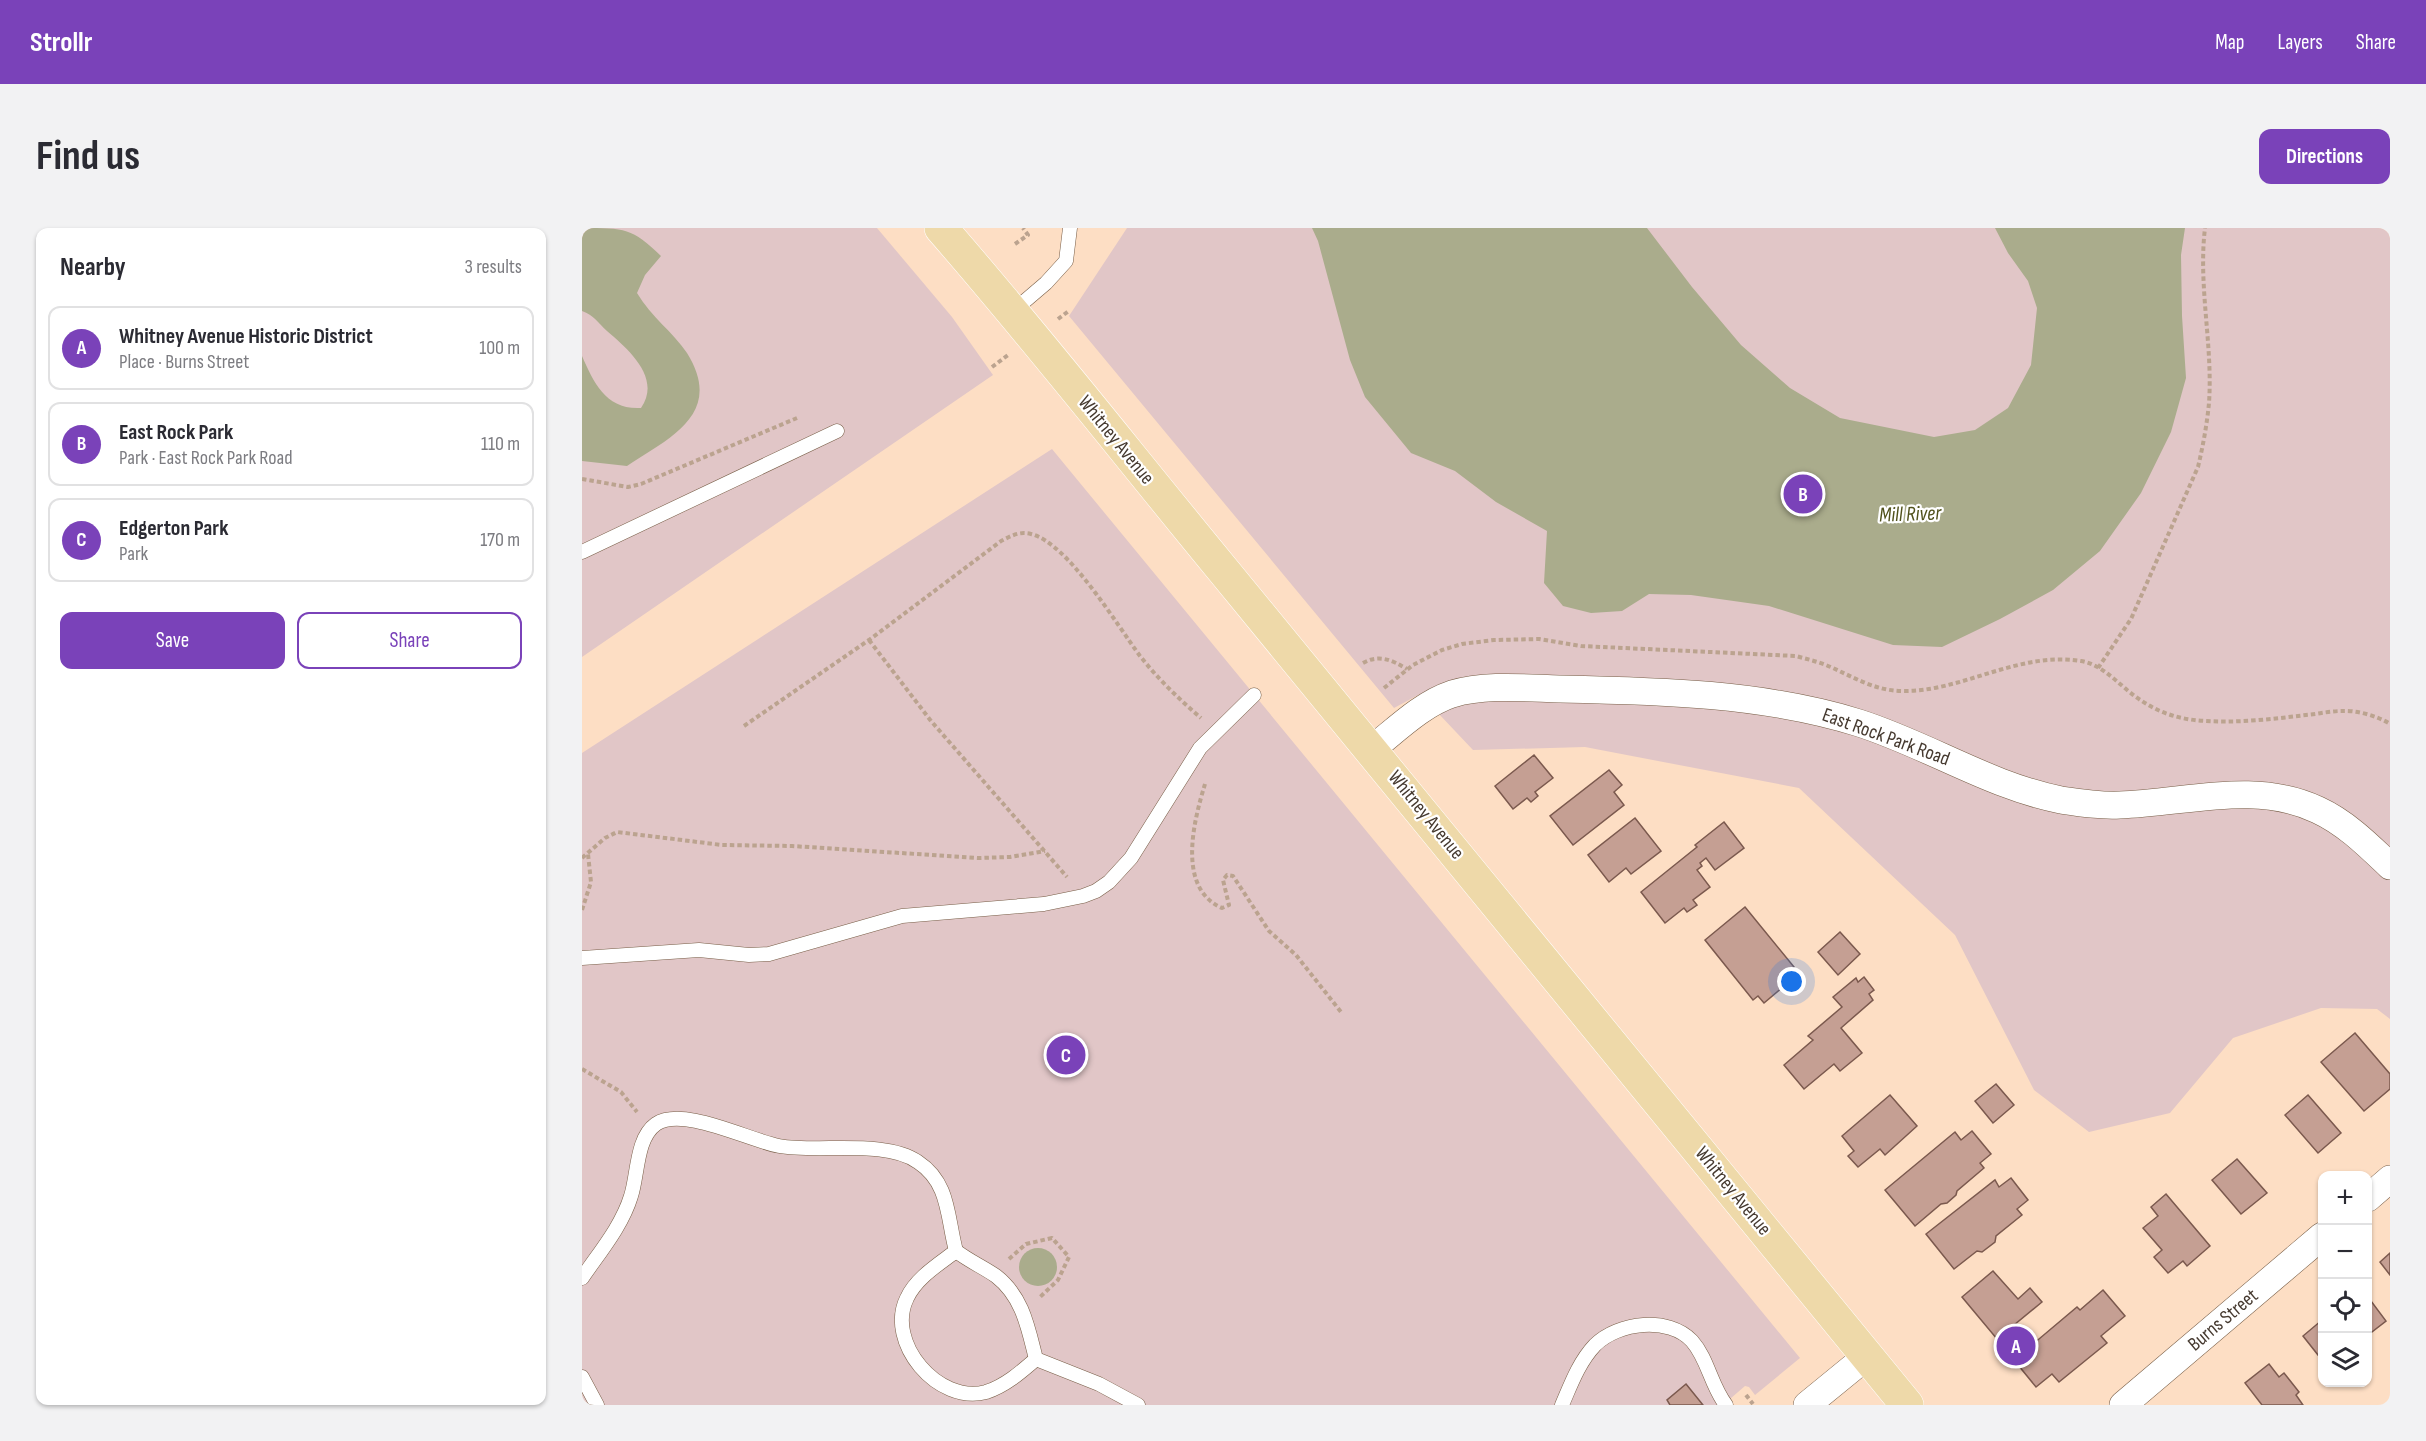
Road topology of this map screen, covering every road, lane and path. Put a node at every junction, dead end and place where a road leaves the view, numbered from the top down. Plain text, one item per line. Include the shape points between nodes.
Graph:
1 (941, 228) edge
2 (1023, 228) edge
3 (1070, 228) edge
4 (2205, 228) edge
5 (1016, 244) dead end
6 (1011, 312) junction
7 (797, 418) dead end
8 (837, 431) dead end
9 (582, 479) edge
10 (582, 552) edge
11 (869, 640) junction
12 (1363, 663) dead end
13 (2098, 668) junction
14 (1407, 669) junction
15 (1384, 688) dead end
16 (1254, 695) dead end
17 (2390, 724) edge
18 (744, 726) dead end
19 (1216, 731) junction
20 (1372, 749) junction
21 (1209, 775) dead end
22 (1045, 851) junction
23 (588, 854) junction
24 (582, 858) edge
25 (2390, 866) edge
26 (1083, 896) junction
27 (582, 910) edge
28 (582, 958) edge
29 (1341, 1012) dead end
30 (582, 1069) edge
31 (650, 1129) junction
32 (2390, 1179) edge
33 (2372, 1194) edge
34 (2318, 1239) edge
35 (1021, 1249) dead end
36 (956, 1251) junction
37 (582, 1278) edge
38 (1053, 1286) dead end
39 (1867, 1356) junction
40 (1036, 1359) junction
41 (582, 1377) edge
42 (597, 1405) edge
43 (1138, 1405) edge
44 (1562, 1405) edge
45 (1726, 1405) edge
46 (1807, 1405) edge
47 (1906, 1405) edge
48 (2123, 1405) edge

1 - 6 main road, Whitney Avenue
2 - 5 path via 1028,235
3 - 6 lane via 1066,261
4 - 13 path via 2203,272 2209,402 2203,448 2131,619
6 - 20 main road, Whitney Avenue
7 - 9 path via 641,484 620,486
8 - 10 lane
11 - 18 path
11 - 19 path via 1001,541 1018,533 1033,534 1074,565 1158,679
11 - 22 path via 931,721
12 - 14 path via 1384,658
13 - 14 path via 2085,662 2050,659 1906,691 1870,686 1796,656 1581,646 1539,639 1462,644
13 - 17 path via 2142,701 2175,718 2250,720 2344,710
14 - 15 path
16 - 19 lane
19 - 26 lane via 1187,765 1131,858 1109,882
20 - 25 street, East Rock Park Road via 1432,704 1471,690 1614,690 1744,700 1785,705 1860,724 2006,783 2079,803 2122,805 2254,795 2295,802 2344,825
20 - 39 main road, Whitney Avenue
21 - 29 path via 1195,815 1191,854 1197,885 1212,904 1222,908 1229,905 1223,880 1227,875 1233,876 1269,931 1296,955
22 - 23 path via 978,858 722,845 617,832
22 - 26 path
23 - 24 path
23 - 27 path via 591,882
26 - 28 lane via 1044,904 902,916 769,954 685,950
30 - 31 path via 621,1092
31 - 36 lane via 661,1121 697,1120 780,1146 880,1150 916,1160 938,1179 945,1194
31 - 37 lane via 624,1214
32 - 33 street
34 - 48 street, Burns Street
35 - 38 path via 1026,1244 1052,1238 1069,1257
36 - 40 lane via 994,1275 1014,1294 1023,1309
36 - 40 lane via 921,1279 902,1308 901,1325 914,1358 937,1382 965,1393 985,1393
39 - 46 street
39 - 47 main road, Whitney Avenue
40 - 43 lane via 1099,1384
41 - 42 lane
44 - 45 lane via 1581,1363 1596,1344 1613,1333 1649,1325 1679,1330 1690,1339

